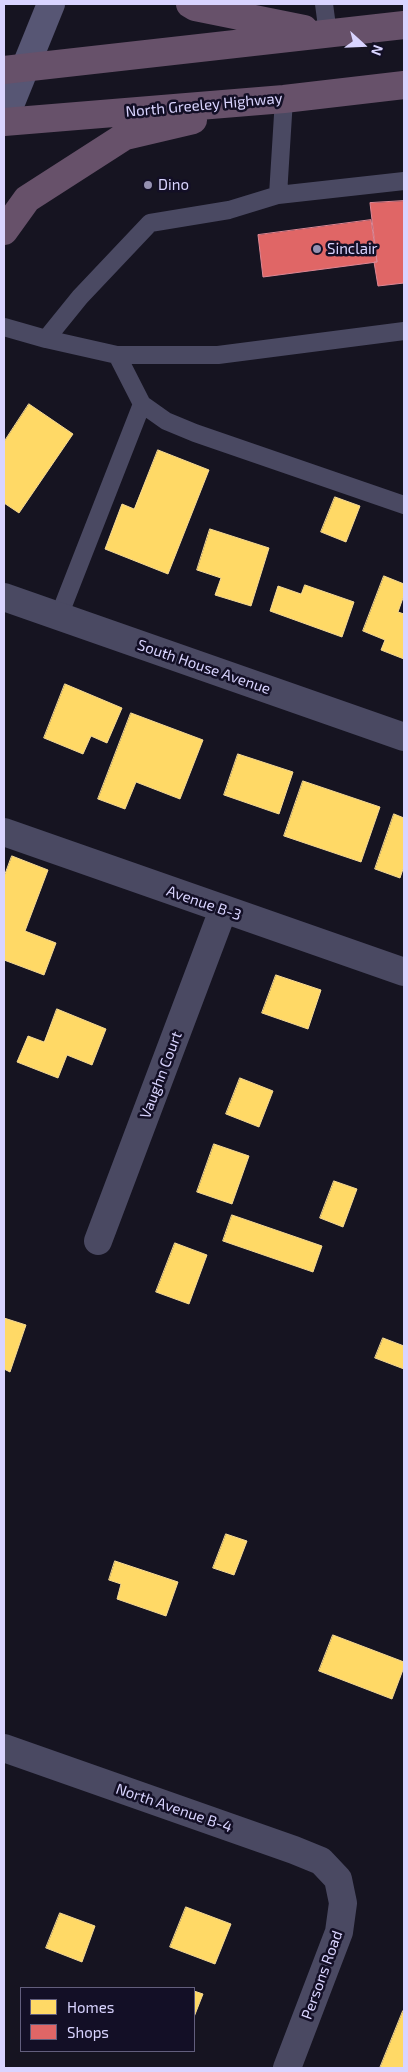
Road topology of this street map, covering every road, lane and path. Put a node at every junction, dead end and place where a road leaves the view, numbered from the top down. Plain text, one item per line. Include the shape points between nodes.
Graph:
1 (51, 4) edge
2 (190, 4) edge
3 (324, 4) edge
4 (404, 26) edge
5 (328, 34) junction
6 (14, 69) edge
7 (404, 86) edge
8 (284, 98) junction
9 (7, 113) edge
10 (404, 181) edge
11 (278, 195) junction
12 (4, 231) edge
13 (4, 327) edge
14 (404, 331) edge
15 (46, 339) junction
16 (117, 356) junction
17 (142, 404) junction
18 (404, 505) edge
19 (4, 597) edge
20 (59, 616) junction
21 (404, 738) edge
22 (6, 838) edge
23 (223, 910) junction
24 (404, 972) edge
25 (98, 1241) dead end
26 (4, 1748) edge
27 (338, 1879) joint
28 (288, 2068) edge

1 - 6 street
2 - 5 highway
3 - 5 lane
4 - 5 highway
5 - 6 highway
6 - 9 street
7 - 8 highway, North Greeley Highway
8 - 9 highway, North Greeley Highway
8 - 11 lane
8 - 12 highway via 125,136 27,199
10 - 11 lane
11 - 15 lane via 229,210 150,223 80,297
13 - 15 lane
14 - 16 lane via 218,355
15 - 16 lane
16 - 17 lane
17 - 18 lane via 166,421 195,433
17 - 20 lane
19 - 20 street, South House Avenue
20 - 21 street, South House Avenue
22 - 23 street, Avenue B-3
23 - 24 street, Avenue B-3
23 - 25 street, Vaughn Court
26 - 27 street, North Avenue B-4 via 294,1850 321,1861
27 - 28 street, Persons Road via 343,1903 339,1932

